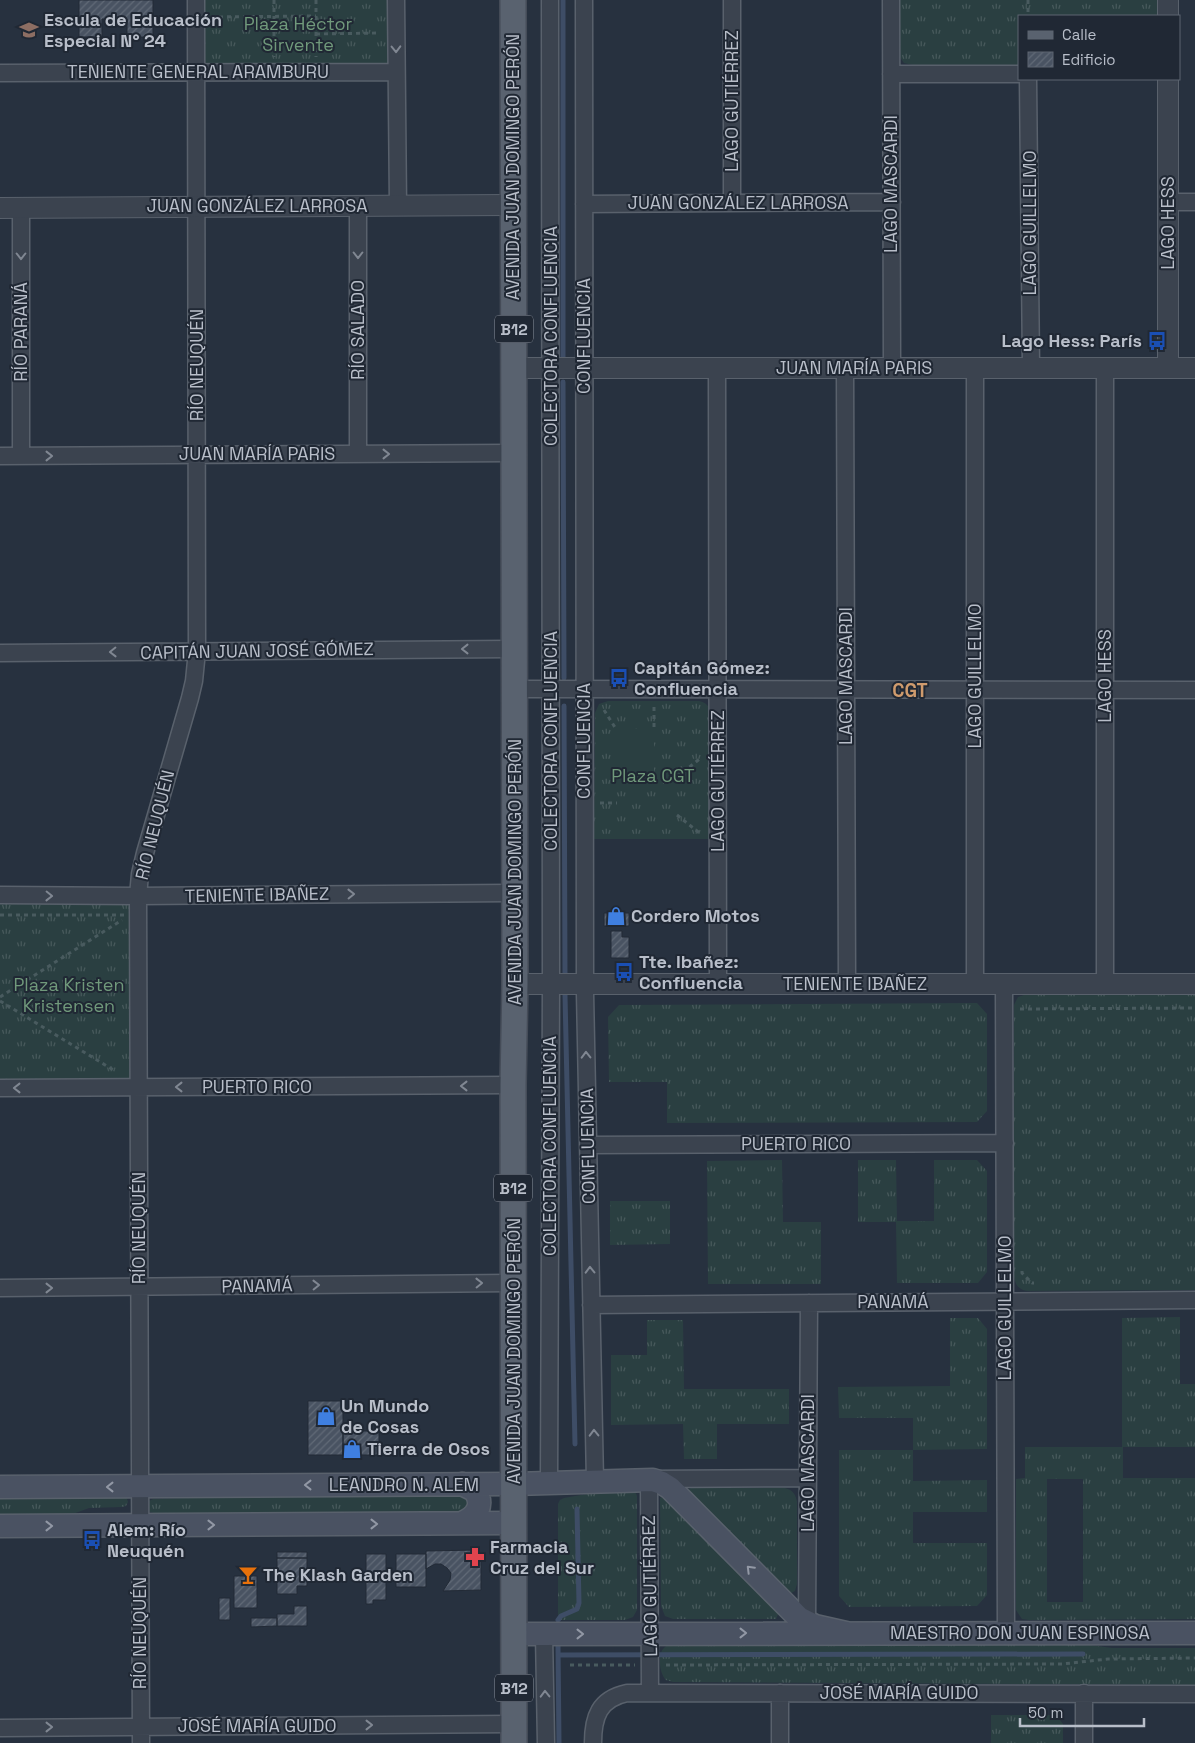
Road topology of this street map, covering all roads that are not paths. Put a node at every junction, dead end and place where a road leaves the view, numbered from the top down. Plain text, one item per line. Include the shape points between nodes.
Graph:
1 (196, 0) edge
2 (396, 0) edge
3 (513, 0) edge
4 (550, 0) edge
5 (584, 0) edge
6 (732, 0) edge
7 (891, 0) edge
8 (1168, 0) edge
9 (1168, 15) edge
10 (196, 72) junction
11 (396, 72) junction
12 (0, 73) edge
13 (891, 74) junction
14 (1018, 74) edge
15 (1028, 80) edge
16 (1168, 80) edge
17 (732, 202) junction
18 (892, 202) junction
19 (1168, 202) junction
20 (1195, 202) edge
21 (584, 204) junction
22 (513, 205) junction
23 (358, 206) junction
24 (398, 206) junction
25 (196, 207) junction
26 (0, 208) edge
27 (21, 208) junction
28 (514, 368) junction
29 (551, 368) junction
30 (584, 368) junction
31 (717, 368) junction
32 (845, 368) junction
33 (892, 368) junction
34 (976, 368) junction
35 (1031, 368) junction
36 (1105, 368) junction
37 (1168, 368) junction
38 (1195, 368) edge
39 (514, 453) junction
40 (358, 454) junction
41 (197, 455) junction
42 (0, 456) edge
43 (21, 456) junction
44 (514, 649) junction
45 (197, 651) junction
46 (0, 653) edge
47 (514, 689) junction
48 (551, 689) junction
49 (584, 689) junction
50 (718, 690) junction
51 (846, 690) junction
52 (976, 690) junction
53 (1105, 690) junction
54 (1195, 690) edge
55 (515, 893) junction
56 (0, 895) edge
57 (138, 896) junction
58 (515, 984) junction
59 (718, 984) junction
60 (847, 984) junction
61 (976, 984) junction
62 (1004, 984) junction
63 (1105, 984) junction
64 (1195, 984) edge
65 (551, 985) junction
66 (585, 985) junction
67 (513, 1085) junction
68 (0, 1088) edge
69 (139, 1088) junction
70 (1005, 1143) junction
71 (588, 1145) junction
72 (514, 1283) junction
73 (0, 1288) edge
74 (139, 1288) junction
75 (1195, 1300) edge
76 (1005, 1302) junction
77 (809, 1303) junction
78 (591, 1305) junction
79 (808, 1478) junction
80 (648, 1479) junction
81 (595, 1481) junction
82 (549, 1483) junction
83 (462, 1484) junction
84 (514, 1484) junction
85 (0, 1487) edge
86 (140, 1487) junction
87 (462, 1523) junction
88 (514, 1523) junction
89 (140, 1525) junction
90 (0, 1526) edge
91 (807, 1623) junction
92 (846, 1633) junction
93 (1006, 1633) junction
94 (1195, 1633) edge
95 (514, 1634) junction
96 (544, 1634) junction
97 (650, 1652) junction
98 (650, 1693) junction
99 (780, 1693) junction
100 (1084, 1694) junction
101 (1195, 1694) edge
102 (140, 1726) junction
103 (0, 1728) edge
104 (514, 1733) edge
105 (141, 1743) edge
106 (546, 1743) edge
107 (593, 1743) edge
108 (780, 1743) edge
109 (1084, 1743) edge

1 - 10 street, RÍO NEUQUÉN
2 -> 11 street
3 - 22 main road, AVENIDA JUAN DOMINGO PERÓN / B12
4 - 29 street, COLECTORA CONFLUENCIA
5 - 21 street, CONFLUENCIA
6 - 17 street, LAGO GUTIÉRREZ
7 - 13 street, LAGO MASCARDI
8 - 9 street
10 - 11 street, TENIENTE GENERAL ARAMBURU
10 - 12 street, TENIENTE GENERAL ARAMBURU
10 - 25 street, RÍO NEUQUÉN
11 - 24 street
13 - 14 street
13 - 18 street, LAGO MASCARDI
15 - 35 street, LAGO GUILLELMO
16 - 19 street, LAGO HESS
17 - 18 street, JUAN GONZÁLEZ LARROSA
17 - 21 street, JUAN GONZÁLEZ LARROSA
18 - 33 street, LAGO MASCARDI
19 - 20 street
19 - 37 street, LAGO HESS
21 - 30 street, CONFLUENCIA
22 - 24 street, JUAN GONZÁLEZ LARROSA
22 - 28 main road, AVENIDA JUAN DOMINGO PERÓN / B12
23 - 24 street, JUAN GONZÁLEZ LARROSA
23 - 25 street, JUAN GONZÁLEZ LARROSA
23 -> 40 street, RÍO SALADO
25 - 27 street, JUAN GONZÁLEZ LARROSA
25 - 41 street, RÍO NEUQUÉN
26 - 27 street, JUAN GONZÁLEZ LARROSA
27 -> 43 street, RÍO PARANÁ
28 - 29 street, JUAN MARÍA PARIS
28 - 39 main road, AVENIDA JUAN DOMINGO PERÓN / B12
29 - 30 street, JUAN MARÍA PARIS
29 - 48 street, COLECTORA CONFLUENCIA
30 - 31 street, JUAN MARÍA PARIS
30 - 49 street, CONFLUENCIA
31 - 32 street, JUAN MARÍA PARIS
31 - 50 street, LAGO GUTIÉRREZ
32 - 33 street, JUAN MARÍA PARIS
32 - 51 street, LAGO MASCARDI
33 - 34 street, JUAN MARÍA PARIS
34 - 35 street, JUAN MARÍA PARIS
34 - 52 street, LAGO GUILLELMO
35 - 36 street, JUAN MARÍA PARIS
36 - 37 street, JUAN MARÍA PARIS
36 - 53 street, LAGO HESS
37 - 38 street, JUAN MARÍA PARIS
40 -> 39 street, JUAN MARÍA PARIS
39 - 44 main road, AVENIDA JUAN DOMINGO PERÓN / B12
40 - 41 street, JUAN MARÍA PARIS
43 -> 41 street, JUAN MARÍA PARIS
41 - 45 street, RÍO NEUQUÉN
42 - 43 street, JUAN MARÍA PARIS
44 -> 45 street, CAPITÁN JUAN JOSÉ GÓMEZ
44 - 47 main road, AVENIDA JUAN DOMINGO PERÓN / B12
45 -> 46 street, CAPITÁN JUAN JOSÉ GÓMEZ
45 - 57 street, RÍO NEUQUÉN via 194,682 145,853
47 - 48 street
47 - 55 main road, AVENIDA JUAN DOMINGO PERÓN / B12
48 - 49 street
48 - 65 street, COLECTORA CONFLUENCIA
49 - 50 street
49 - 66 street, CONFLUENCIA
50 - 51 street
50 - 59 street, LAGO GUTIÉRREZ
51 - 52 street
51 - 60 street, LAGO MASCARDI
52 - 53 street
52 - 61 street, LAGO GUILLELMO
53 - 54 street
53 - 63 street, LAGO HESS
57 -> 55 street, TENIENTE IBAÑEZ
55 - 58 main road, AVENIDA JUAN DOMINGO PERÓN / B12
56 -> 57 street, TENIENTE IBAÑEZ
57 - 69 street, RÍO NEUQUÉN
58 - 65 street, TENIENTE IBAÑEZ
58 - 67 main road, AVENIDA JUAN DOMINGO PERÓN / B12
59 - 60 street, TENIENTE IBAÑEZ
59 - 66 street, TENIENTE IBAÑEZ
60 - 61 street, TENIENTE IBAÑEZ
61 - 62 street, TENIENTE IBAÑEZ
62 - 63 street, TENIENTE IBAÑEZ
62 - 70 street, LAGO GUILLELMO
63 - 64 street, TENIENTE IBAÑEZ
65 - 66 street, TENIENTE IBAÑEZ
65 - 82 street, COLECTORA CONFLUENCIA
71 -> 66 street, CONFLUENCIA
67 -> 69 street, PUERTO RICO
67 - 72 main road, AVENIDA JUAN DOMINGO PERÓN / B12
69 -> 68 street, PUERTO RICO
69 - 74 street, RÍO NEUQUÉN
70 - 71 street, PUERTO RICO
70 - 76 street, LAGO GUILLELMO
78 -> 71 street, CONFLUENCIA
74 -> 72 street, PANAMÁ
72 - 84 main road, AVENIDA JUAN DOMINGO PERÓN / B12
73 -> 74 street, PANAMÁ
74 - 86 street, RÍO NEUQUÉN
75 - 76 street, PANAMÁ
76 - 77 street, PANAMÁ
76 - 93 street, LAGO GUILLELMO
77 - 78 street, PANAMÁ
77 - 79 street, LAGO MASCARDI
81 -> 78 street, CONFLUENCIA
79 - 80 street, LEANDRO N. ALEM
79 - 91 street, LAGO MASCARDI
80 - 81 main road, LEANDRO N. ALEM
91 -> 80 main road, MAESTRO DON JUAN ESPINOSA via 670,1488
80 - 97 street, LAGO GUTIÉRREZ
81 - 82 main road, LEANDRO N. ALEM
82 - 84 main road, LEANDRO N. ALEM
83 - 84 main road, LEANDRO N. ALEM
83 -> 86 main road, LEANDRO N. ALEM
83 - 87 main road via 474,1490 480,1500 478,1512
84 - 88 main road, AVENIDA JUAN DOMINGO PERÓN / B12
86 -> 85 main road, LEANDRO N. ALEM
86 - 89 street, RÍO NEUQUÉN
87 - 88 main road
89 -> 87 main road
88 - 95 main road, AVENIDA JUAN DOMINGO PERÓN / B12
90 -> 89 main road
89 - 102 street, RÍO NEUQUÉN
91 - 92 main road, MAESTRO DON JUAN ESPINOSA via 824,1630
92 - 93 main road, MAESTRO DON JUAN ESPINOSA
97 -> 92 main road, MAESTRO DON JUAN ESPINOSA
93 - 94 main road, MAESTRO DON JUAN ESPINOSA
95 - 96 main road, MAESTRO DON JUAN ESPINOSA
95 - 104 main road, AVENIDA JUAN DOMINGO PERÓN / B12
96 -> 97 main road, MAESTRO DON JUAN ESPINOSA
106 -> 96 street
97 - 98 street, LAGO GUTIÉRREZ
98 - 99 street, JOSÉ MARÍA GUIDO
98 - 107 street, JOSÉ MARÍA GUIDO via 620,1695 605,1703 595,1721
99 - 100 street, JOSÉ MARÍA GUIDO
99 - 108 street
100 - 101 street, JOSÉ MARÍA GUIDO
100 - 109 street
103 -> 102 street, JOSÉ MARÍA GUIDO
102 -> 104 street, JOSÉ MARÍA GUIDO
102 - 105 street, RÍO NEUQUÉN

